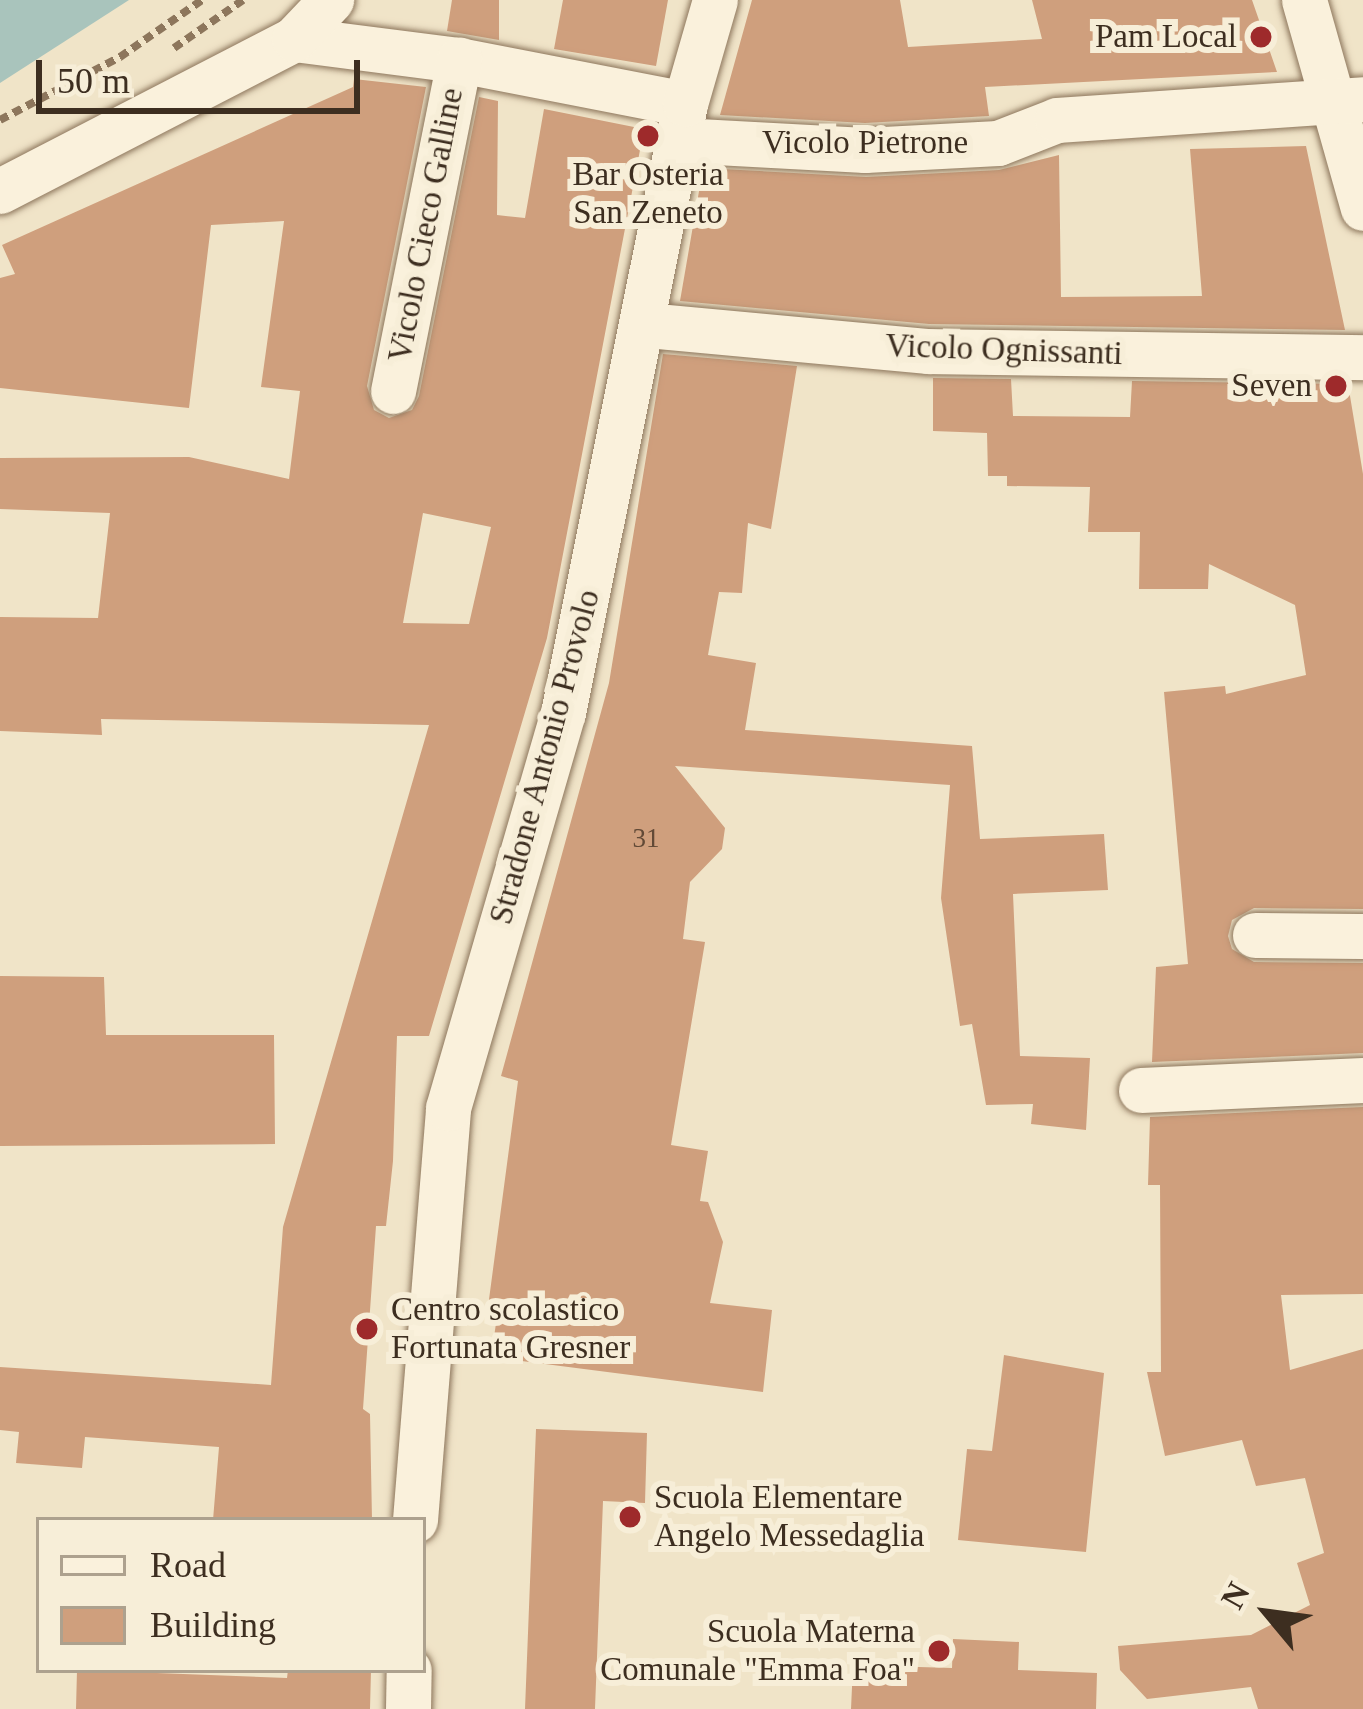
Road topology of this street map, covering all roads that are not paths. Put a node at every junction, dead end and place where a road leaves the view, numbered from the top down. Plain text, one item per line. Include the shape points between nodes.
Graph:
1 (332, 0) edge
2 (715, 0) edge
3 (1304, 0) edge
4 (294, 39) junction
5 (459, 60) junction
6 (1349, 100) edge
7 (682, 122) junction
8 (0, 191) edge
9 (1363, 208) edge
10 (646, 325) junction
11 (1363, 357) edge
12 (393, 391) dead end
13 (1255, 935) dead end
14 (1363, 936) edge
15 (1363, 1080) edge
16 (1142, 1090) dead end
17 (415, 1517) edge
18 (409, 1673) edge
19 (408, 1709) edge

1 - 4 street
2 - 7 street, Stradone Antonio Provolo
3 - 6 street
4 - 5 street, Vicolo Pietrone
4 - 8 street
5 - 7 street, Vicolo Pietrone
5 - 12 street, Vicolo Cieco Galline
6 - 7 street, Vicolo Pietrone via 1057,120 998,142 865,150
6 - 9 street
7 - 10 street, Stradone Antonio Provolo
10 - 11 street, Vicolo Ognissanti via 928,351
10 - 17 street, Stradone Antonio Provolo via 562,713 448,1108
13 - 14 street
15 - 16 street
18 - 19 street

